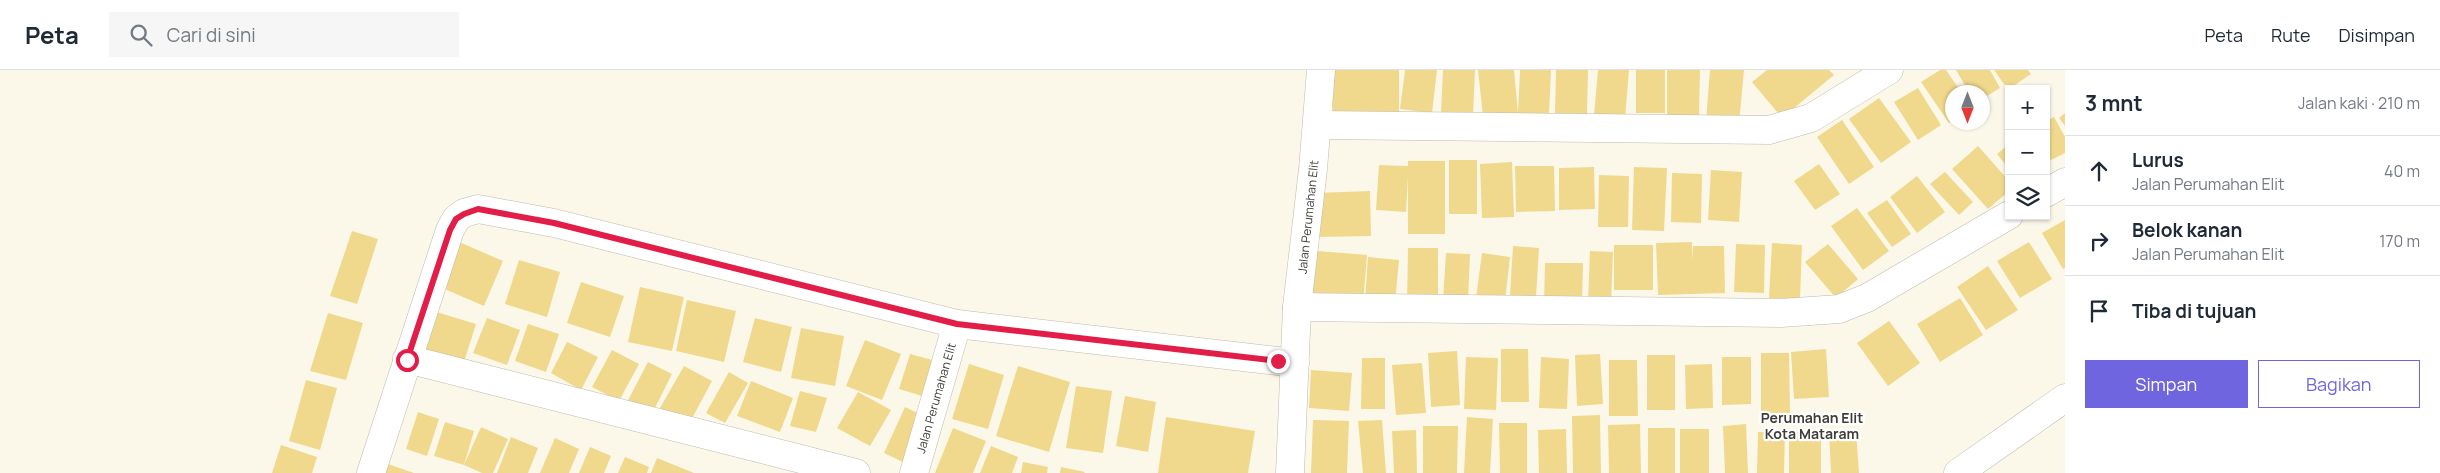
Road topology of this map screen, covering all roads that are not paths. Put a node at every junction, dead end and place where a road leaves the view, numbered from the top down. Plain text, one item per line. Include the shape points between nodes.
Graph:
1 (1321, 70) edge
2 (1888, 70) edge
3 (1318, 125) junction
4 (2065, 182) edge
5 (2050, 191) edge
6 (2005, 217) edge
7 (1297, 307) junction
8 (957, 324) junction
9 (407, 360) junction
10 (1295, 363) junction
11 (2065, 398) edge
12 (371, 473) edge
13 (856, 473) edge
14 (914, 473) edge
15 (1290, 473) edge
16 (1958, 473) edge

1 - 3 street, Jalan Perumahan Elit
2 - 3 street via 1811,118 1769,130
3 - 7 street, Jalan Perumahan Elit
4 - 5 street
6 - 7 street via 1867,298 1839,309 1781,313
7 - 10 street, Jalan Perumahan Elit
8 - 9 street via 554,223 478,209 456,219 450,230
8 - 10 street
8 - 14 street, Jalan Perumahan Elit
9 - 12 street
9 - 13 street
10 - 15 street, Jalan Perumahan Elit
11 - 16 street

